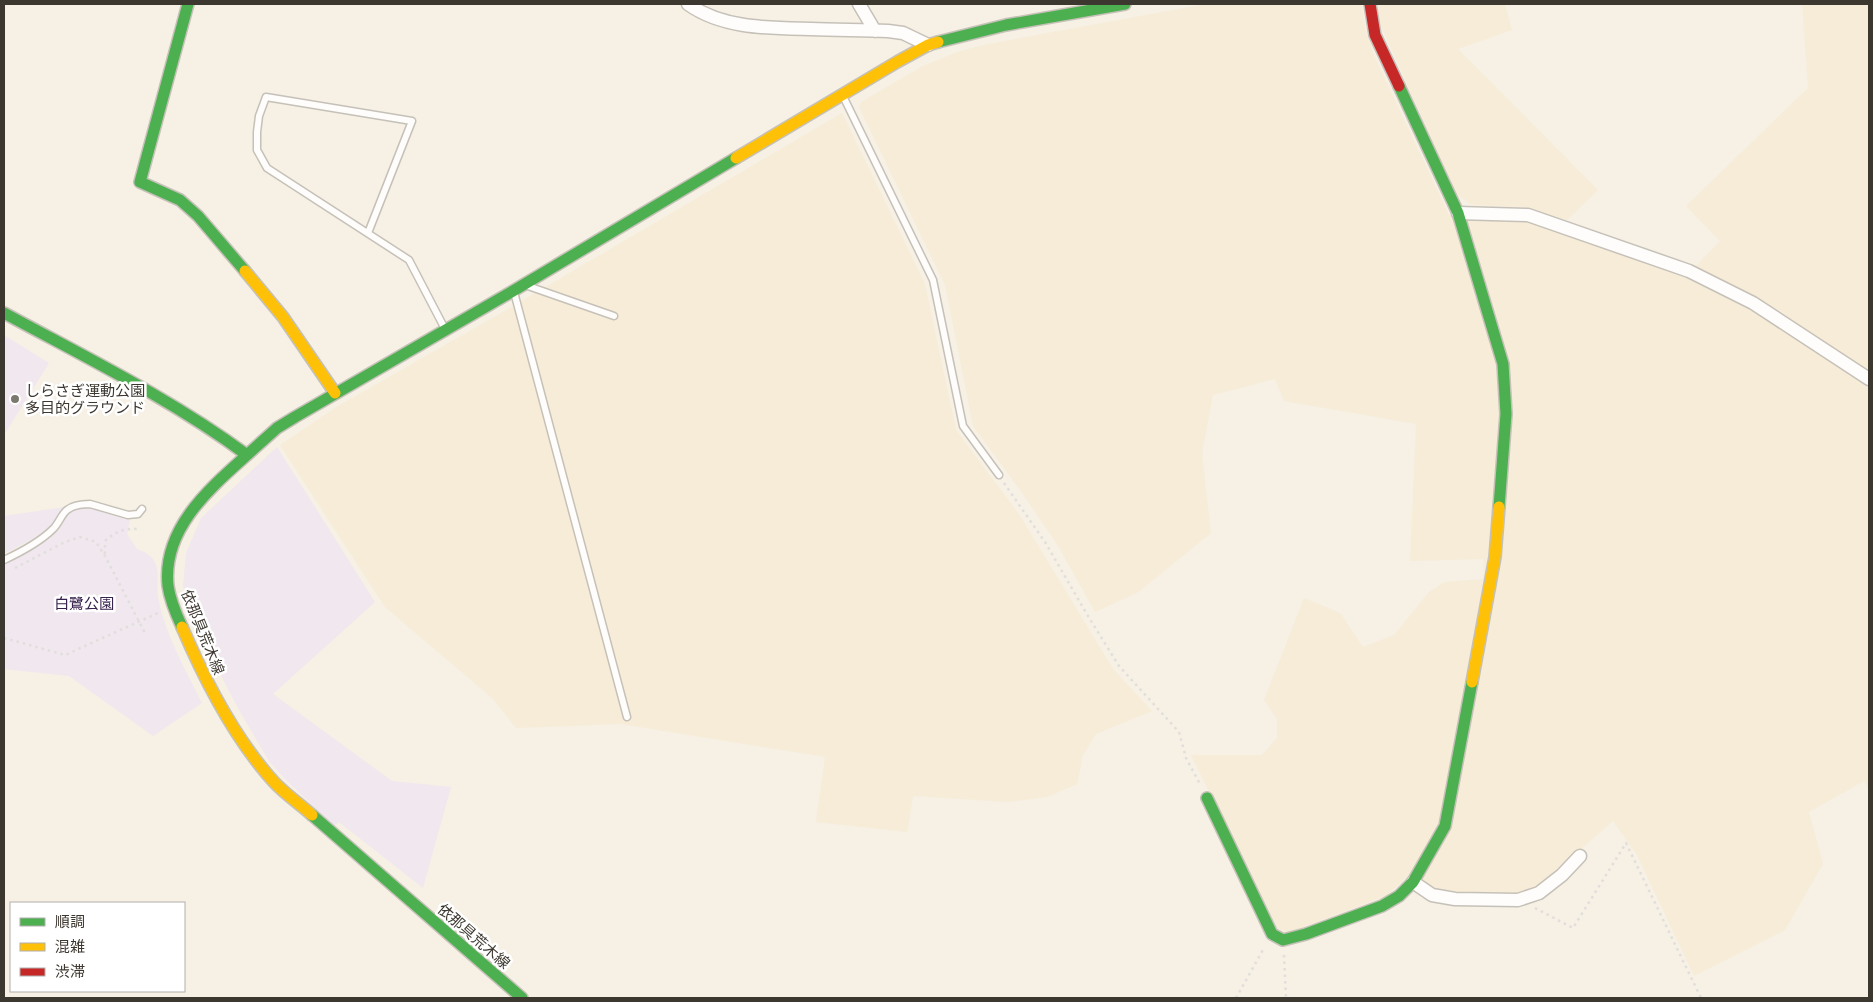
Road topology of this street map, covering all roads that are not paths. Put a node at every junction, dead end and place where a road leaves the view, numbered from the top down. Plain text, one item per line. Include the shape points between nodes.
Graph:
1 (188, 4) edge
2 (688, 4) edge
3 (859, 4) edge
4 (1125, 4) edge
5 (1370, 4) edge
6 (875, 31) junction
7 (928, 45) junction
8 (843, 96) junction
9 (1458, 213) junction
10 (368, 234) junction
11 (524, 284) junction
12 (514, 291) junction
13 (4, 313) edge
14 (614, 316) dead end
15 (446, 330) junction
16 (1869, 379) edge
17 (335, 393) junction
18 (247, 455) junction
19 (999, 475) road end
20 (142, 509) dead end
21 (4, 560) edge
22 (627, 717) dead end
23 (1207, 798) road end
24 (1580, 856) dead end
25 (1413, 882) junction
26 (522, 998) edge

1 - 17 street via 140,182 180,200 198,216 283,317
2 - 6 street via 713,17 759,27
3 - 6 street
4 - 7 street, 依那具荒木線 via 1006,25
5 - 9 street via 1375,35
6 - 7 street via 903,33
7 - 8 street, 依那具荒木線
8 - 11 street, 依那具荒木線
8 - 19 lane via 933,280 963,426
9 - 16 street via 1528,214 1688,270 1753,303
9 - 25 street via 1503,364 1506,414 1495,557 1445,826
10 - 10 lane via 267,168 257,150 257,132 266,97 412,121
10 - 15 lane via 409,260
11 - 12 street, 依那具荒木線
11 - 14 lane
12 - 15 street, 依那具荒木線
12 - 22 lane
13 - 18 street via 144,388
15 - 17 street, 依那具荒木線
17 - 18 street, 依那具荒木線 via 277,428
18 - 26 street, 依那具荒木線 via 201,496 186,517 171,558 168,580 171,599 198,664 245,745 276,783
20 - 21 lane via 138,514 128,515 90,504 74,506 40,539
23 - 25 street via 1272,934 1283,940 1382,906
24 - 25 street via 1539,893 1518,900 1455,899 1432,895

